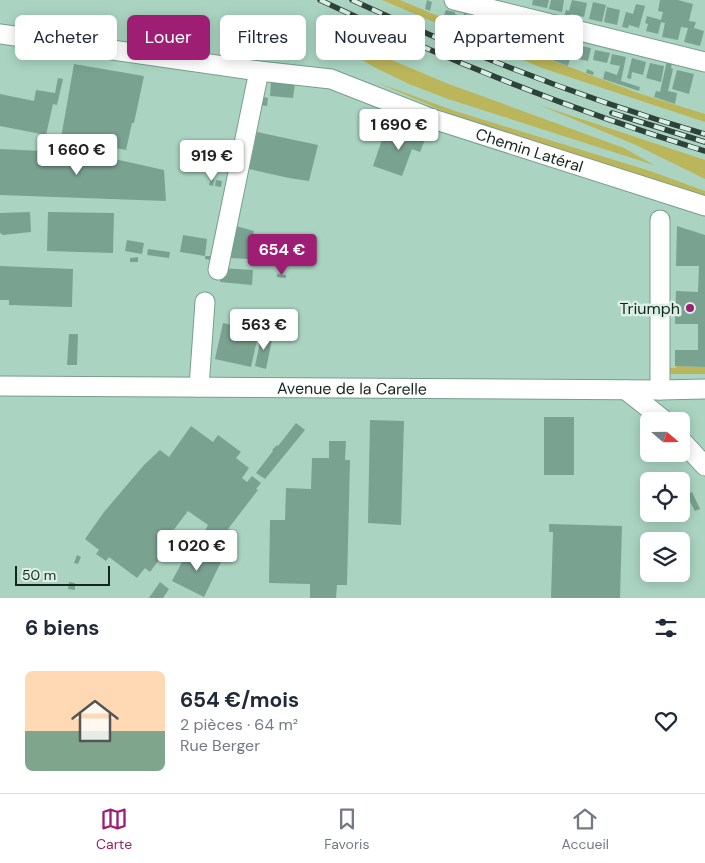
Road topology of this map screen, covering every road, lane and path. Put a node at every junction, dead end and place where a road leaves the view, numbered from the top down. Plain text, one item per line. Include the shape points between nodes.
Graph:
1 (454, 0) edge
2 (0, 34) edge
3 (705, 62) edge
4 (259, 71) junction
5 (705, 206) edge
6 (660, 220) dead end
7 (218, 270) dead end
8 (205, 302) dead end
9 (0, 386) edge
10 (199, 387) junction
11 (705, 389) edge
12 (626, 390) junction
13 (660, 390) junction
14 (654, 412) edge
15 (690, 450) edge
16 (705, 466) edge

1 - 3 street
2 - 4 street, Chemin Latéral
4 - 5 street, Chemin Latéral via 331,79 433,118
4 - 7 street
6 - 13 street
8 - 10 street
9 - 10 street, Avenue de la Carelle
10 - 12 street, Avenue de la Carelle
11 - 13 street, Avenue de la Carelle
12 - 13 street, Avenue de la Carelle
12 - 14 street
15 - 16 street

